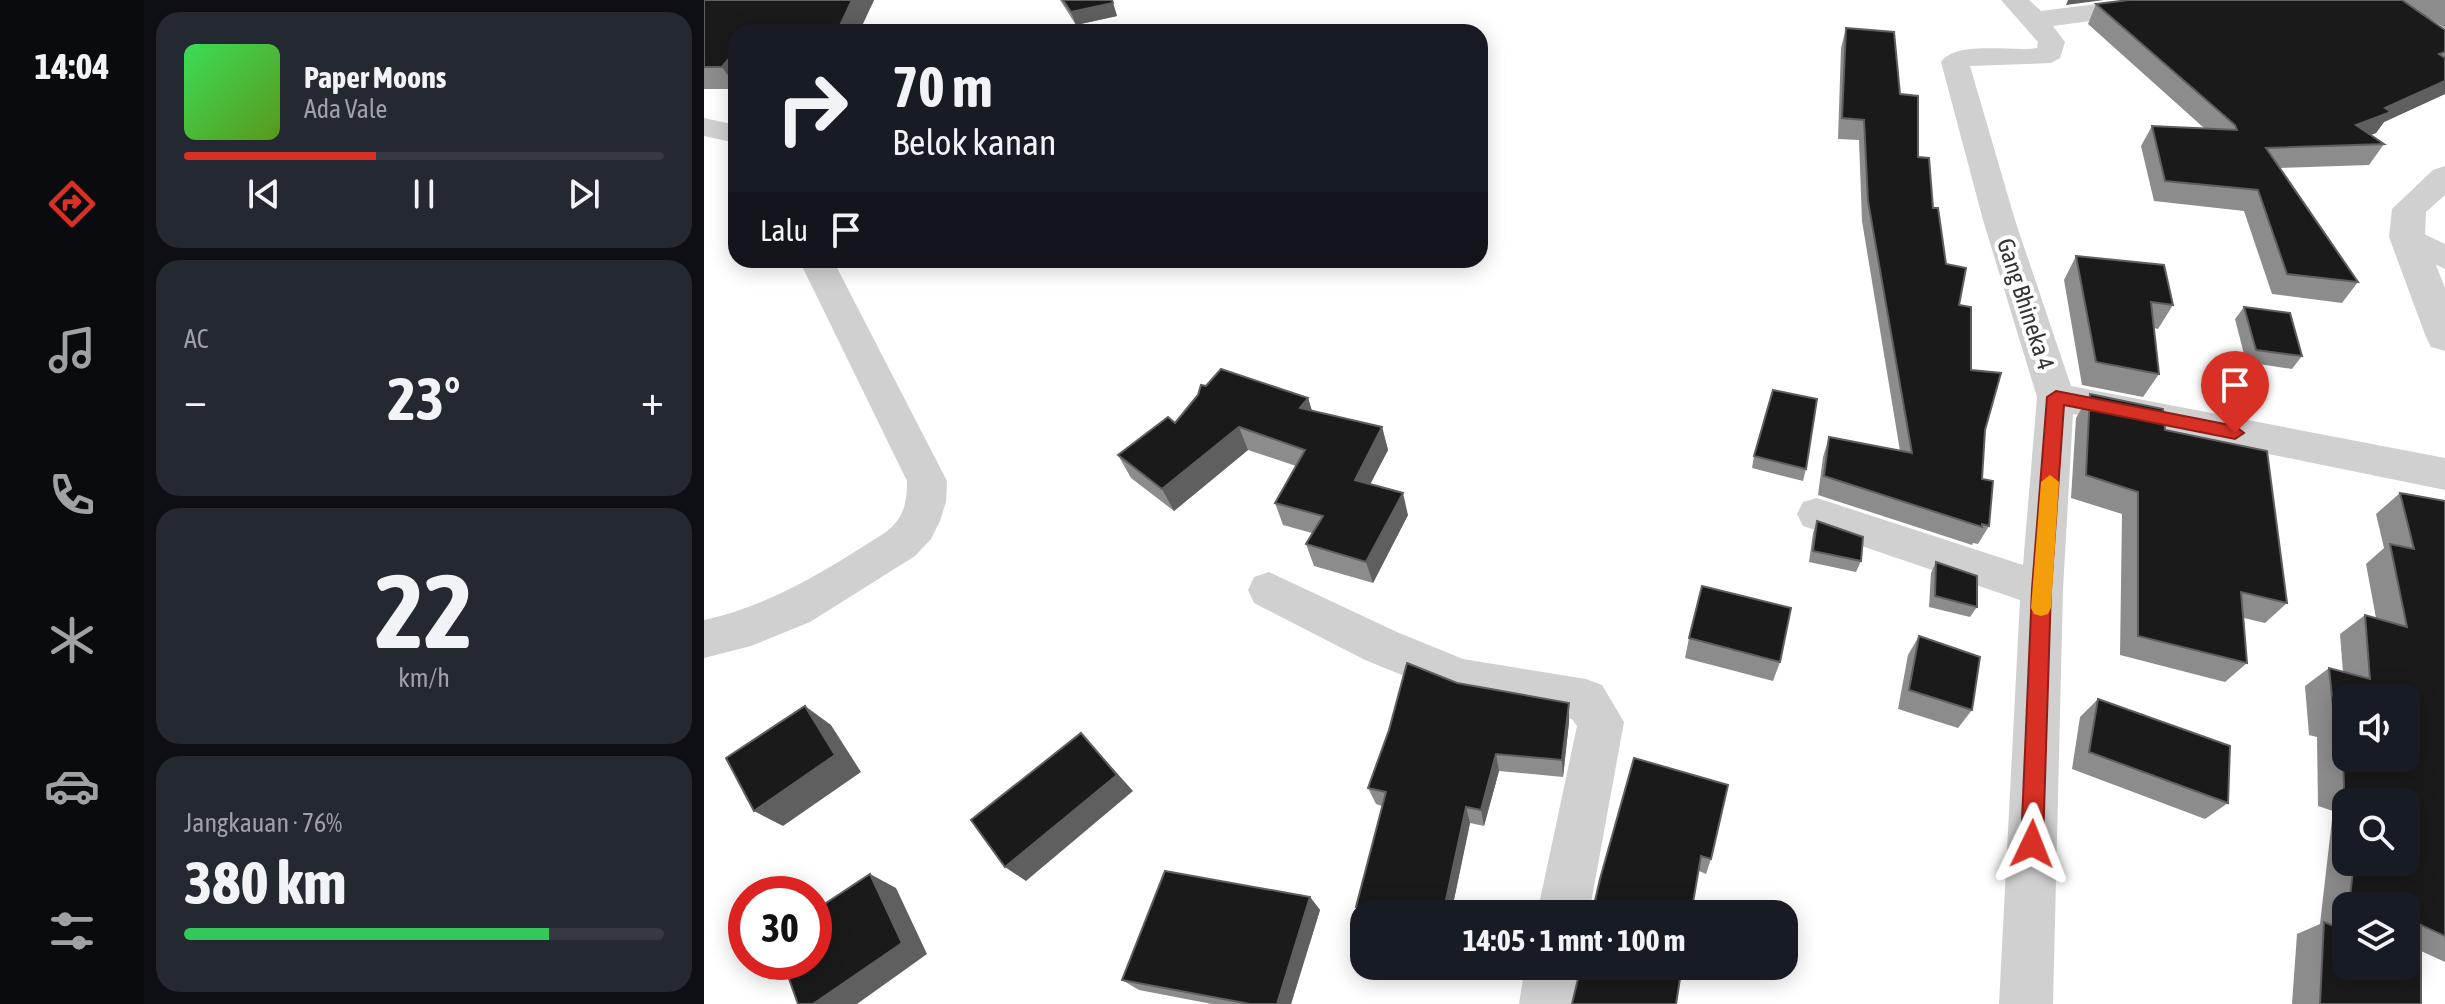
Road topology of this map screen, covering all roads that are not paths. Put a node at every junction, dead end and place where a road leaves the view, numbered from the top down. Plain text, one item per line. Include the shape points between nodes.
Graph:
1 (2187, 0) edge
2 (2025, 10) edge
3 (704, 127) edge
4 (728, 132) edge
5 (2445, 177) edge
6 (2407, 237) junction
7 (2445, 258) edge
8 (820, 268) edge
9 (2445, 337) edge
10 (2056, 397) junction
11 (2445, 474) edge
12 (1817, 514) dead end
13 (2042, 589) junction
14 (1269, 590) dead end
15 (704, 639) edge
16 (1566, 900) edge
17 (1550, 980) edge
18 (1546, 1004) edge
19 (2026, 1004) edge

1 - 2 street
2 - 10 street, Gang Bhineka 4 via 2052,42 2050,52 2041,57 1962,58 1955,68
3 - 4 street
5 - 6 street via 2409,209
6 - 7 street
6 - 9 street
8 - 15 street via 927,481 927,506 912,534 840,584 780,617
10 - 11 street
10 - 13 street, Gang Bhineka 4
12 - 13 street
13 - 19 street, Gang Bhineka 4
14 - 16 street via 1461,679 1586,700 1601,722
17 - 18 street

